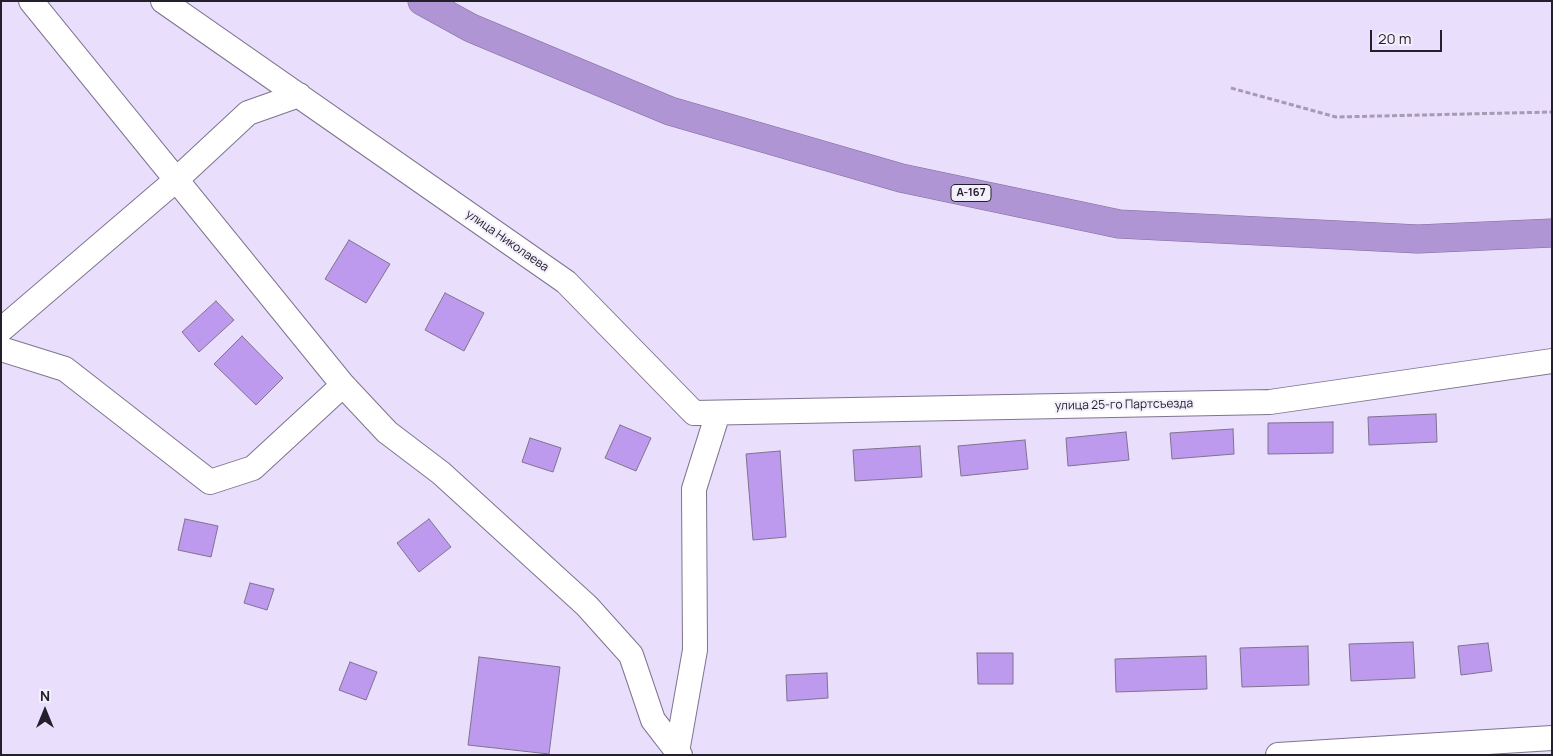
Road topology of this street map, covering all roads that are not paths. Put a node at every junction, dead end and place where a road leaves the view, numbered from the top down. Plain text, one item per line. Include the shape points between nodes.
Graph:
1 (31, 1) edge
2 (163, 1) edge
3 (422, 1) edge
4 (299, 95) junction
5 (176, 180) junction
6 (1552, 233) edge
7 (1, 330) edge
8 (1, 349) edge
9 (1552, 361) edge
10 (344, 385) junction
11 (694, 413) joint
12 (718, 413) junction
13 (1552, 738) edge
14 (678, 753) edge
15 (1278, 755) edge

1 - 5 street
2 - 4 street, улица Николаева
3 - 6 highway, А-167 via 471,28 670,111 900,178 1119,224 1418,238
4 - 5 street via 248,113
4 - 11 street, улица Николаева via 566,282
5 - 7 street
5 - 10 street
8 - 10 street via 65,369 210,482 253,468
9 - 12 street, улица 25-го Партсъезда via 1270,402
10 - 14 street via 387,432 441,473 588,606 631,655 652,720
11 - 12 street, улица 25-го Партсъезда
12 - 14 street via 694,489 695,650
13 - 15 street

